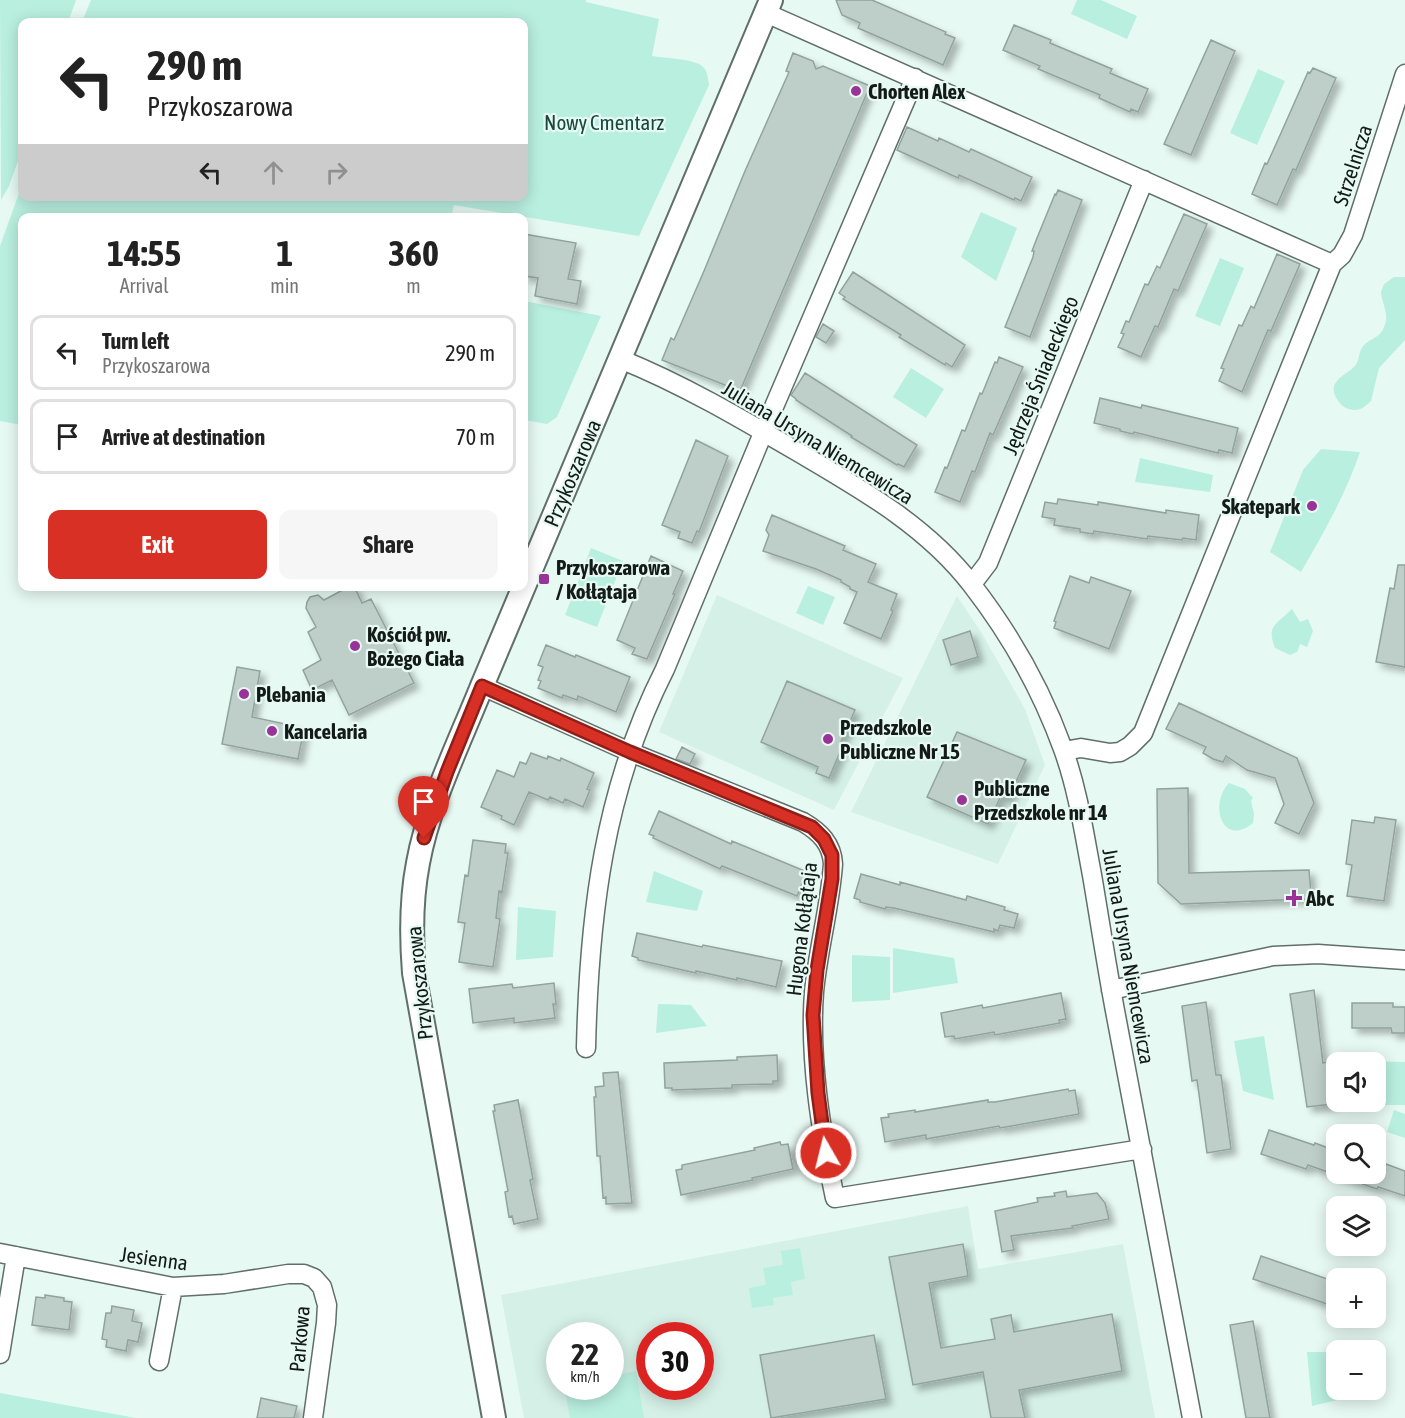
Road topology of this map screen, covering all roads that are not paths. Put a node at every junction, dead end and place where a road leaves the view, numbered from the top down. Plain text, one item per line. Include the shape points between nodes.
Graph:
1 (769, 7) edge
2 (1405, 74) edge
3 (915, 78) junction
4 (1144, 180) junction
5 (1332, 264) junction
6 (620, 359) junction
7 (764, 432) junction
8 (528, 577) edge
9 (972, 584) junction
10 (522, 591) edge
11 (482, 686) junction
12 (630, 752) junction
13 (1064, 752) junction
14 (1405, 960) edge
15 (1112, 990) junction
16 (586, 1048) dead end
17 (1142, 1149) junction
18 (8, 1255) edge
19 (304, 1274) joint
20 (172, 1287) junction
21 (0, 1354) edge
22 (159, 1361) dead end
23 (313, 1418) edge
24 (494, 1418) edge
25 (1191, 1418) edge

1 - 3 street
1 - 6 street, Przykoszarowa
2 - 5 street, Strzelnicza via 1353,235
3 - 4 street
3 - 7 street
4 - 5 street
4 - 9 street, Jędrzeja Śniadeckiego via 988,563
5 - 13 street, Strzelnicza via 1143,733 1119,752 1081,748
6 - 7 street, Juliana Ursyna Niemcewicza
6 - 8 street, Przykoszarowa
7 - 9 street, Juliana Ursyna Niemcewicza via 872,496 923,534
7 - 12 street
9 - 13 street, Juliana Ursyna Niemcewicza via 1016,651 1045,705
10 - 11 street, Przykoszarowa
11 - 12 street, Hugona Kołłątaja
11 - 24 street, Przykoszarowa via 424,838 414,887 411,936 417,999
12 - 16 street via 615,799 599,877 589,966
12 - 17 street, Hugona Kołłątaja via 803,822 819,833 831,849 832,879 820,942 813,1015 818,1093 835,1198
13 - 15 street, Juliana Ursyna Niemcewicza via 1081,813
14 - 15 street via 1318,954 1273,956
15 - 17 street, Juliana Ursyna Niemcewicza
17 - 25 street, Juliana Ursyna Niemcewicza
18 - 20 street, Jesienna
18 - 21 street
19 - 20 street, Jesienna
19 - 23 street, Parkowa via 315,1278 322,1287 327,1305
20 - 22 street

